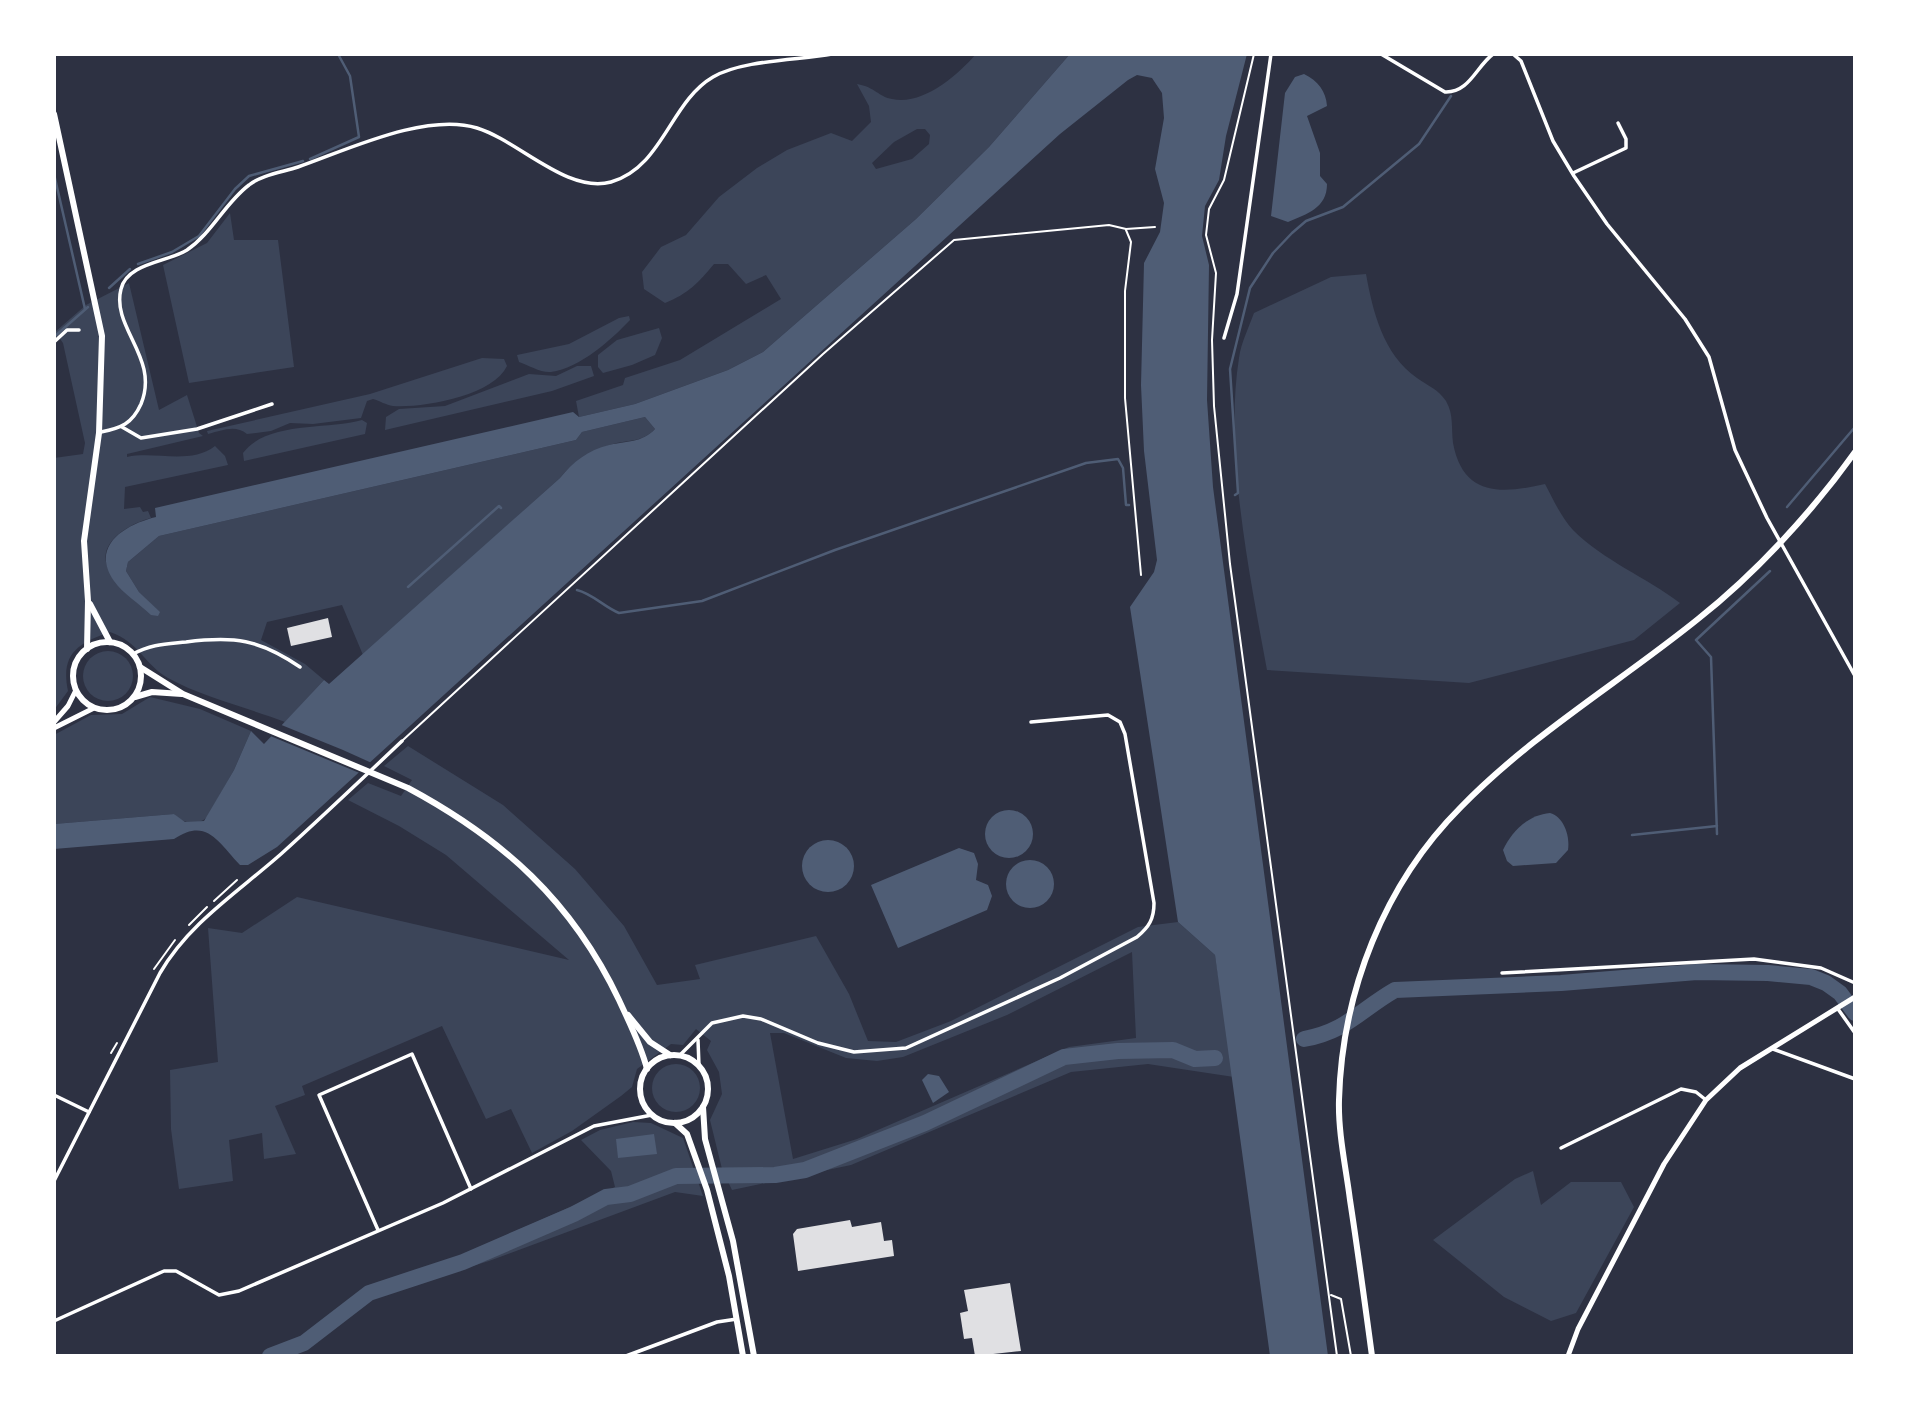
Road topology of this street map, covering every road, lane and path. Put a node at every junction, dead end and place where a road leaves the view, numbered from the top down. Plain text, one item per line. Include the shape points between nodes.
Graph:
1 (832, 54) edge
2 (1254, 54) edge
3 (1271, 54) edge
4 (1381, 54) edge
5 (1493, 54) edge
6 (1513, 54) edge
7 (54, 114) edge
8 (1618, 123) dead end
9 (1573, 173) junction
10 (1155, 227) dead end
11 (1126, 229) junction
12 (79, 330) dead end
13 (1224, 338) dead end
14 (54, 341) edge
15 (272, 404) dead end
16 (122, 428) junction
17 (99, 433) junction
18 (1855, 452) edge
19 (1141, 575) dead end
20 (88, 601) junction
21 (110, 642) junction
22 (87, 649) junction
23 (133, 654) junction
24 (140, 667) junction
25 (300, 667) dead end
26 (1855, 676) edge
27 (76, 690) junction
28 (183, 694) junction
29 (135, 697) junction
30 (94, 708) junction
31 (54, 722) edge
32 (1031, 722) dead end
33 (54, 728) edge
34 (402, 741) joint
35 (237, 880) dead end
36 (242, 885) junction
37 (1502, 973) dead end
38 (1855, 983) edge
39 (1855, 997) edge
40 (1840, 1007) junction
41 (623, 1008) junction
42 (1855, 1033) edge
43 (698, 1038) junction
44 (1773, 1049) junction
45 (670, 1055) junction
46 (679, 1056) junction
47 (699, 1066) junction
48 (647, 1069) junction
49 (1855, 1079) edge
50 (54, 1095) edge
51 (1706, 1100) junction
52 (703, 1107) junction
53 (89, 1112) junction
54 (652, 1115) junction
55 (675, 1123) junction
56 (1561, 1148) dead end
57 (54, 1181) edge
58 (471, 1189) junction
59 (378, 1230) junction
60 (1329, 1295) junction
61 (738, 1318) junction
62 (54, 1321) edge
63 (626, 1356) edge
64 (743, 1356) edge
65 (754, 1356) edge
66 (1337, 1356) edge
67 (1351, 1356) edge
68 (1373, 1356) edge
69 (1567, 1356) edge

1 - 16 street via 729,70 713,77 645,161 611,182 584,185 496,135 454,125 405,130 251,183 202,238 185,251 131,274 121,285 118,307 141,354 146,377 139,408
2 - 60 path via 1224,180 1209,209 1206,234 1216,272 1214,398 1230,564
3 - 13 street via 1237,294
4 - 5 street via 1452,92 1460,90
6 - 9 street via 1521,61 1553,141
7 - 17 main road via 102,336
8 - 9 street via 1626,148
9 - 26 street via 1709,356 1735,450 1767,518
10 - 11 lane
11 - 19 lane via 1131,242 1125,291 1125,398
11 - 34 lane via 1109,225 954,240 823,354
12 - 14 street via 66,330
15 - 16 street via 197,429 141,438
16 - 17 street
17 - 20 main road via 84,541
18 - 68 main road via 1794,526 1700,617 1520,755 1461,807 1418,858 1384,915 1360,972 1352,1005 1339,1102
20 - 21 main road
20 - 22 main road
21 - 22 main road
21 - 23 main road
22 - 27 main road via 73,672
23 - 24 main road
23 - 25 street via 159,643 212,637 251,642 277,651
24 - 28 main road
24 - 29 main road via 142,677
27 - 30 main road
27 - 31 main road
28 - 29 main road via 152,692
28 - 41 main road via 408,788 481,832 547,889 593,949
29 - 30 main road via 112,710
30 - 33 main road
32 - 43 street via 1108,715 1120,722 1154,903 1154,916 1147,928 1060,978 905,1048 854,1052 743,1016 712,1023
34 - 36 street
35 - 36 lane
36 - 53 street via 198,924 167,961
37 - 38 street via 1754,959 1821,968
39 - 40 main road
40 - 42 street
40 - 44 main road
41 - 45 main road via 650,1042
41 - 48 main road
43 - 46 street
43 - 47 street
44 - 49 street
44 - 51 main road via 1740,1068
45 - 46 main road
45 - 48 main road
46 - 47 main road
47 - 52 main road via 708,1086
48 - 54 main road via 640,1092
50 - 53 street
51 - 56 street via 1681,1089
51 - 69 main road via 1664,1164
52 - 55 main road via 691,1119
52 - 65 main road via 705,1139 739,1265
53 - 57 street
54 - 55 main road
54 - 58 street via 594,1126
55 - 61 main road via 687,1134 701,1168
58 - 59 street
58 - 59 street via 412,1054 400,1059 319,1095
59 - 62 street via 239,1291 219,1295 176,1271 164,1271
60 - 66 path
60 - 67 path via 1341,1299
61 - 63 street
61 - 64 main road

